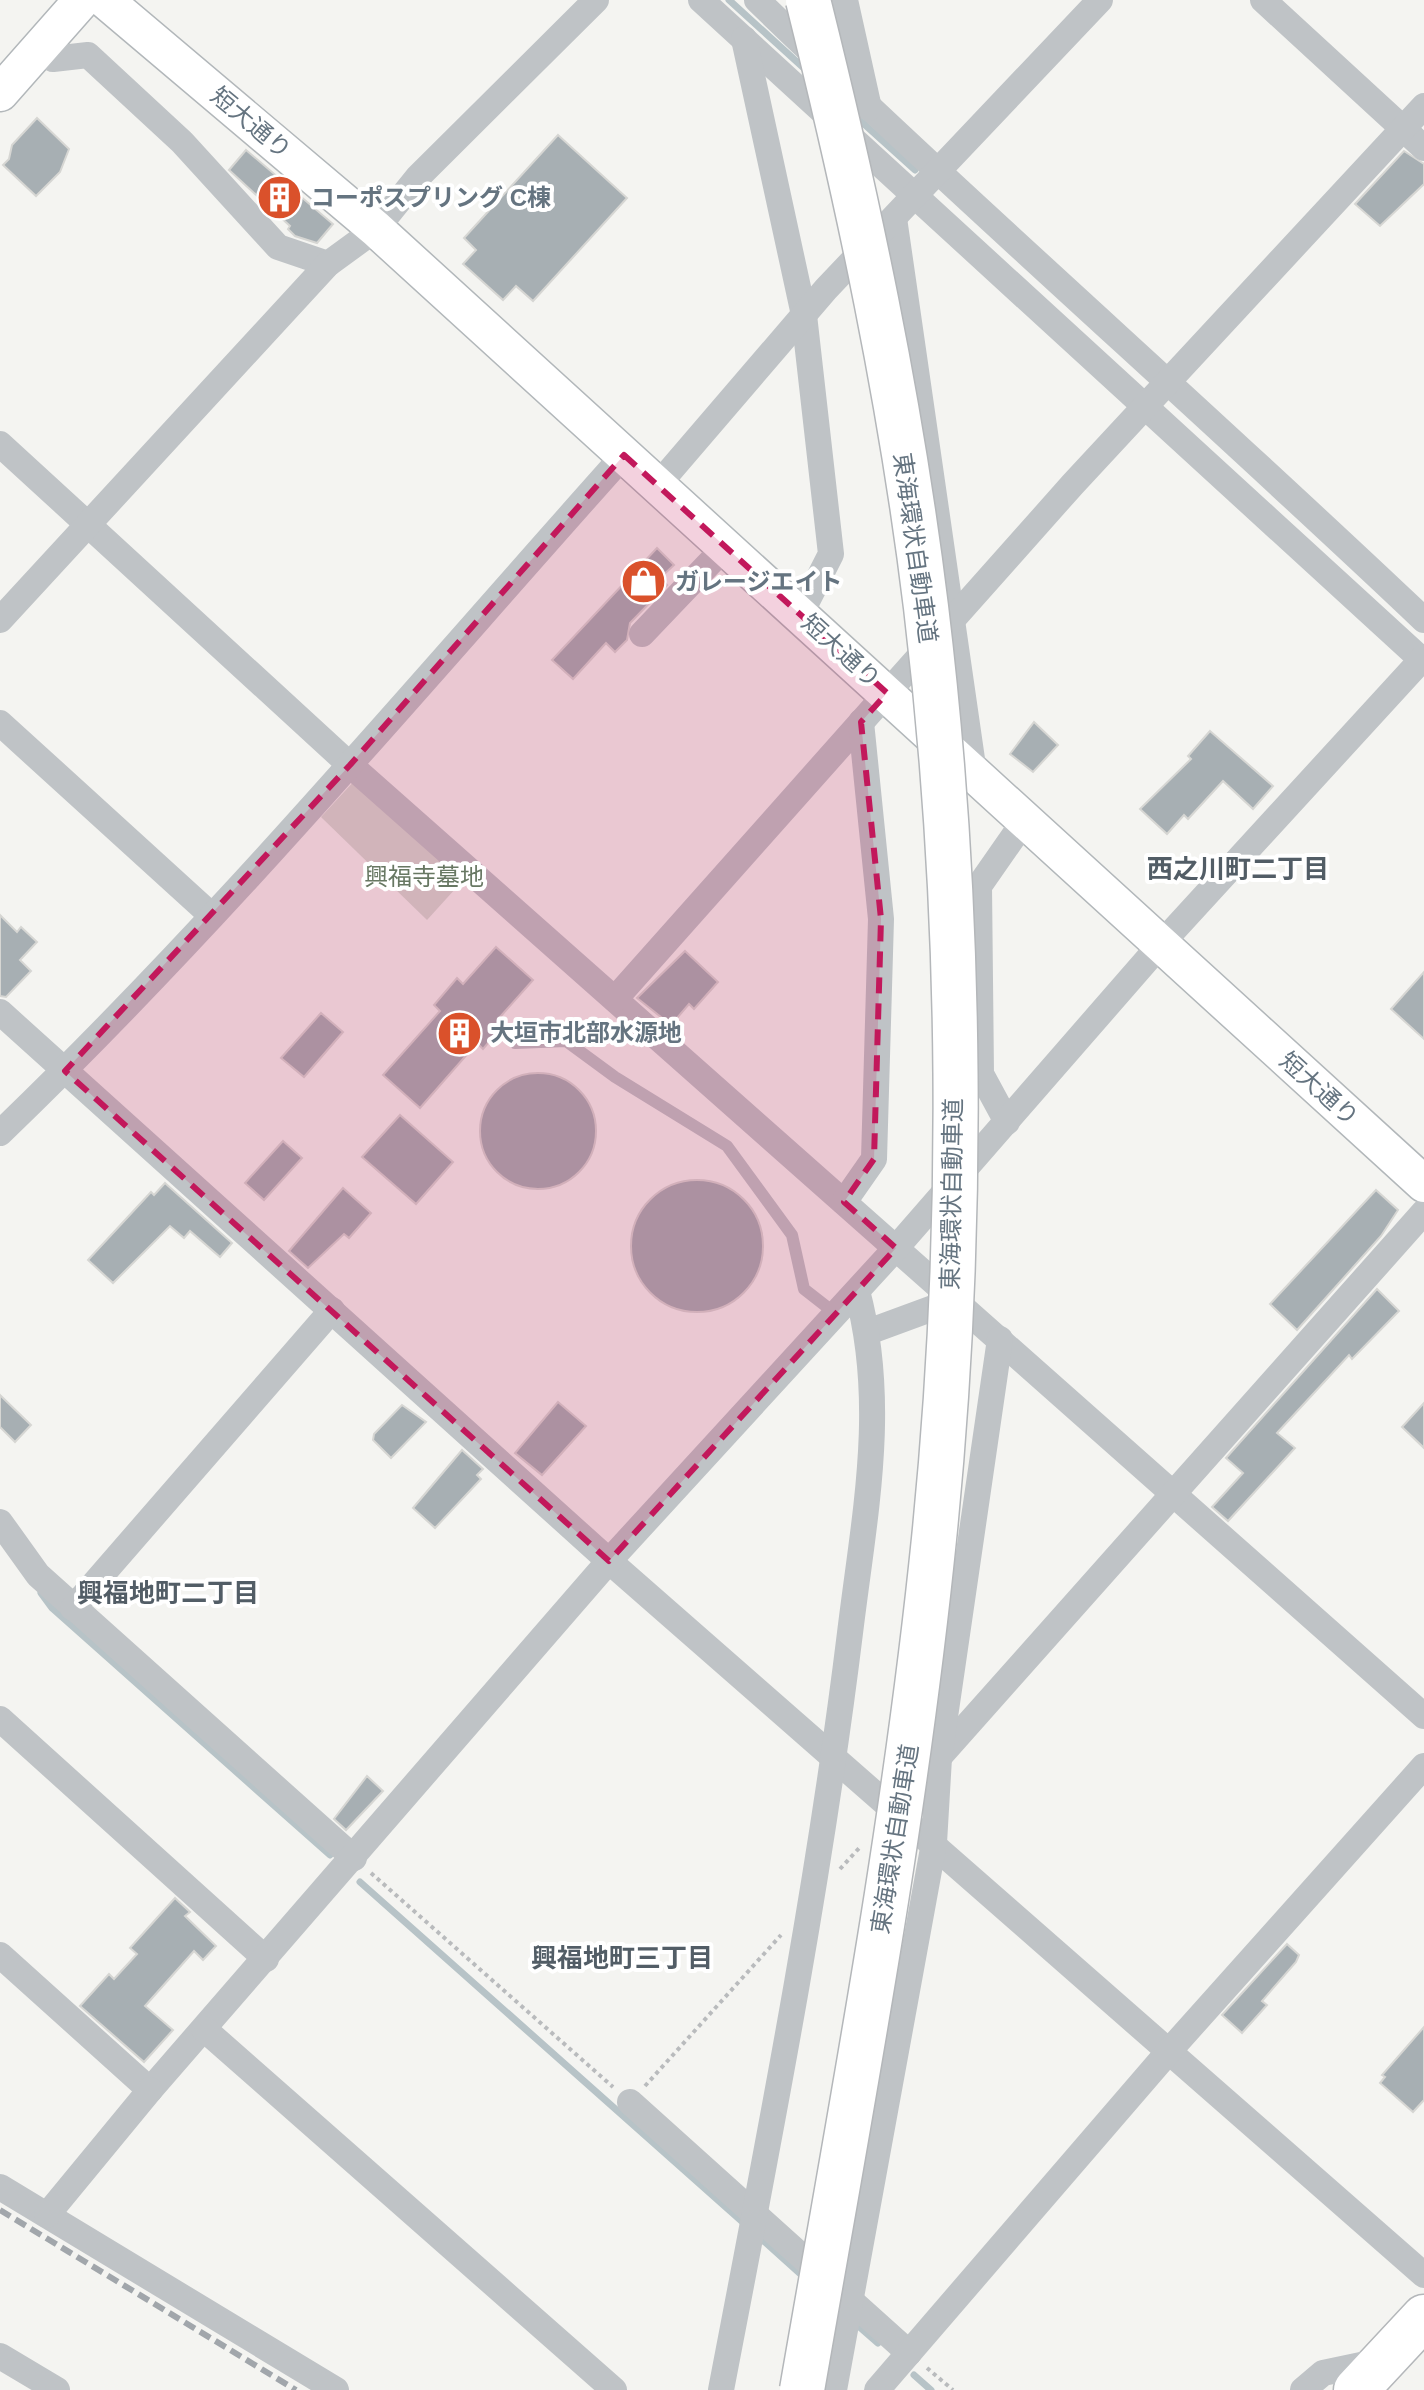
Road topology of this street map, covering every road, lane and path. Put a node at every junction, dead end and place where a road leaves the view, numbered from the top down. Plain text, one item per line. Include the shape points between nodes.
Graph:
1 (82, 0) edge
2 (105, 0) edge
3 (596, 0) edge
4 (701, 0) edge
5 (757, 0) edge
6 (808, 0) edge
7 (845, 0) edge
8 (1100, 0) edge
9 (1263, 0) edge
10 (744, 39) junction
11 (38, 50) junction
12 (0, 93) edge
13 (1424, 106) edge
14 (869, 108) junction
15 (1403, 129) junction
16 (1424, 148) edge
17 (937, 172) junction
18 (916, 194) junction
19 (894, 218) junction
20 (376, 229) junction
21 (328, 264) junction
22 (804, 315) junction
23 (1158, 393) junction
24 (0, 444) edge
25 (624, 455) junction
26 (657, 486) junction
27 (86, 527) junction
28 (725, 547) junction
29 (800, 615) junction
30 (0, 620) edge
31 (1424, 620) edge
32 (952, 622) junction
33 (642, 634) dead end
34 (1423, 660) edge
35 (887, 693) junction
36 (861, 722) junction
37 (0, 723) edge
38 (350, 765) junction
39 (974, 773) junction
40 (1025, 820) junction
41 (211, 915) junction
42 (1160, 945) junction
43 (615, 999) junction
44 (0, 1012) edge
45 (515, 1043) dead end
46 (65, 1071) junction
47 (1007, 1122) junction
48 (0, 1133) edge
49 (1424, 1184) edge
50 (844, 1202) junction
51 (1424, 1212) edge
52 (896, 1248) junction
53 (857, 1291) junction
54 (955, 1300) junction
55 (332, 1310) junction
56 (836, 1314) junction
57 (868, 1332) junction
58 (1000, 1339) junction
59 (1172, 1492) junction
60 (0, 1522) edge
61 (609, 1561) junction
62 (73, 1608) junction
63 (1424, 1716) edge
64 (0, 1719) edge
65 (835, 1756) junction
66 (939, 1758) junction
67 (1424, 1766) edge
68 (895, 1808) junction
69 (934, 1843) junction
70 (863, 1844) dead end
71 (354, 1858) junction
72 (809, 1903) junction
73 (0, 1955) edge
74 (266, 1959) junction
75 (204, 2029) junction
76 (1170, 2050) junction
77 (150, 2090) junction
78 (630, 2102) junction
79 (0, 2187) edge
80 (47, 2215) junction
81 (754, 2215) junction
82 (1424, 2275) edge
83 (849, 2299) junction
84 (1424, 2317) edge
85 (909, 2353) junction
86 (0, 2356) edge
87 (1369, 2375) edge
88 (57, 2390) edge
89 (336, 2390) edge
90 (614, 2390) edge
91 (721, 2390) edge
92 (802, 2390) edge
93 (834, 2390) edge
94 (877, 2390) edge
95 (953, 2390) edge
96 (1303, 2390) edge

1 - 11 street
2 - 20 street, 短大通り
3 - 20 street via 418,177
4 - 10 street
5 - 14 street
6 - 92 highway, 東海環状自動車道, bridge via 850,168 888,360 926,608 948,855 954,1094 950,1318 933,1553 901,1802
7 - 14 street
8 - 17 street
9 - 15 street
10 - 18 street
10 - 22 street
11 - 12 street
11 - 21 street via 53,59 88,55 182,142 278,247
13 - 15 street
14 - 17 street
15 - 16 street
15 - 23 street
17 - 18 street
17 - 23 street
18 - 19 street
18 - 23 street
19 - 22 street
19 - 32 street
20 - 21 street
20 - 25 street, 短大通り
21 - 27 street
22 - 26 street
22 - 29 street via 831,554
23 - 31 street
23 - 32 street
23 - 34 street
24 - 27 street
25 - 26 street, 短大通り
25 - 38 street
26 - 28 street, 短大通り
27 - 30 street
27 - 38 street
28 - 29 street, 短大通り
28 - 33 street
29 - 35 street, 短大通り
32 - 35 street
32 - 39 street
34 - 42 street
35 - 36 street
35 - 39 street, 短大通り
36 - 43 street
36 - 50 street via 881,919 874,1159
37 - 41 street
38 - 41 street
38 - 43 street
39 - 40 street, 短大通り
40 - 42 street, 短大通り
40 - 47 street via 979,886 981,1074
41 - 46 street
42 - 47 street
42 - 49 street, 短大通り
43 - 50 street
44 - 46 street
45 - 56 lane via 566,1041 727,1146 792,1235 804,1289
46 - 48 street
46 - 55 street
47 - 52 street
50 - 52 street
51 - 59 street
52 - 53 street
52 - 54 street
53 - 56 street
53 - 57 street
54 - 57 street
54 - 58 street
55 - 61 street
55 - 62 street
56 - 61 street
57 - 65 street via 874,1434
58 - 59 street
58 - 66 street
59 - 63 street
59 - 66 street
60 - 62 street via 38,1575
61 - 65 street
61 - 71 street
62 - 71 street
64 - 74 street
65 - 68 street
65 - 72 street
66 - 68 street
66 - 69 street
67 - 76 street
68 - 69 street
69 - 76 street
69 - 83 street
70 - 72 path
71 - 74 street
71 - 78 path
72 - 78 path
72 - 81 street
73 - 77 street
74 - 75 street
75 - 77 street
75 - 90 street
76 - 82 street
76 - 85 street
77 - 80 street
78 - 81 street
79 - 80 street
80 - 89 street
81 - 83 street
81 - 91 street
83 - 85 street
83 - 93 street
84 - 87 highway
85 - 94 street
85 - 95 path
86 - 88 street
87 - 96 street via 1323,2373

